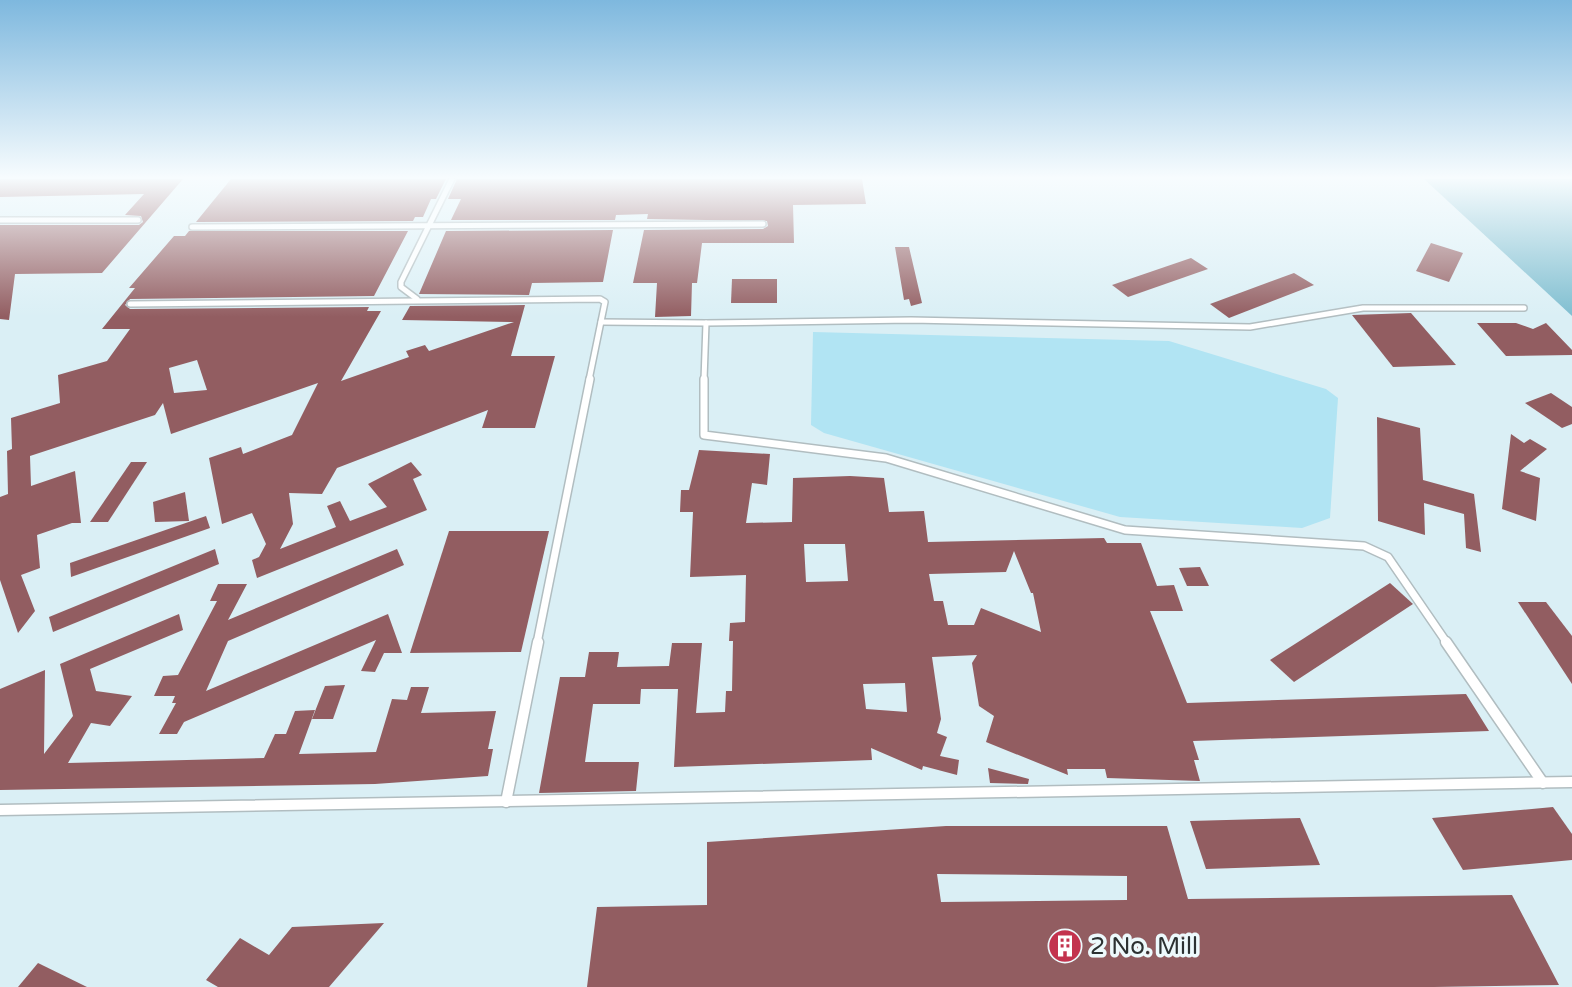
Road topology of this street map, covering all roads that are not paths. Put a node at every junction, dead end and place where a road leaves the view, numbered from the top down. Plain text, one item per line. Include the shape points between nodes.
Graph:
1 (423, 225) edge
2 (430, 225) edge
3 (192, 227) dead end
4 (417, 300) junction
5 (130, 303) dead end
6 (1524, 308) dead end
7 (601, 322) junction
8 (706, 323) junction
9 (1572, 782) edge
10 (1543, 783) junction
11 (506, 802) junction
12 (0, 810) edge

1 - 3 lane
2 - 4 lane via 401,282
4 - 5 lane
4 - 7 lane via 600,299 606,302
6 - 8 lane via 1363,308 1250,327 911,320
7 - 8 lane
7 - 11 lane
8 - 10 lane via 705,435 886,458 1125,530 1377,550 1388,557
9 - 10 lane
10 - 11 lane
11 - 12 lane

